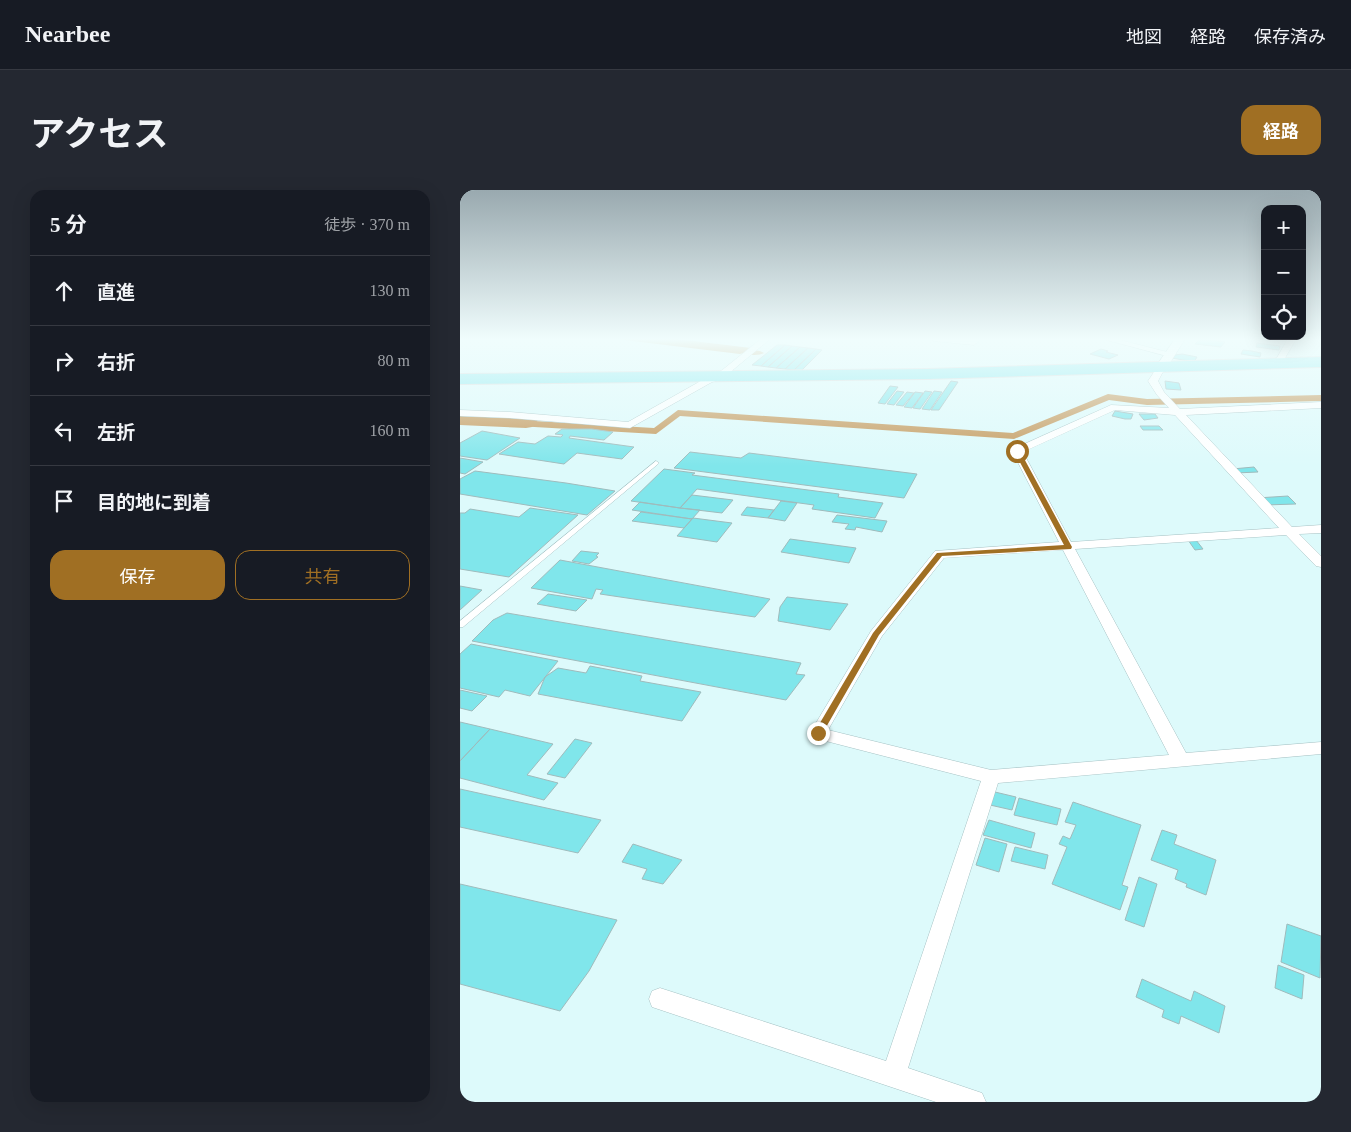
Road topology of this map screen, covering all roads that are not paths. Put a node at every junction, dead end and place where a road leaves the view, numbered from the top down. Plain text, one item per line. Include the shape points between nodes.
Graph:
1 (716, 382) edge
2 (1154, 382) edge
3 (1321, 405) edge
4 (1171, 406) junction
5 (460, 413) edge
6 (656, 463) dead end
7 (1321, 529) edge
8 (1289, 532) junction
9 (1068, 547) junction
10 (1321, 563) edge
11 (460, 625) edge
12 (1321, 748) edge
13 (1181, 760) junction
14 (991, 777) junction
15 (660, 999) dead end
16 (893, 1076) junction
17 (973, 1102) edge

1 - 5 street via 630,425 510,414
2 - 4 street
3 - 4 street
4 - 8 street
4 - 9 street via 1114,406 1017,451
6 - 11 lane
7 - 8 street
8 - 9 street
8 - 10 street
9 - 13 street
9 - 14 street via 940,554 876,634 818,733
12 - 13 street
13 - 14 street
14 - 16 street
15 - 16 street
16 - 17 street

